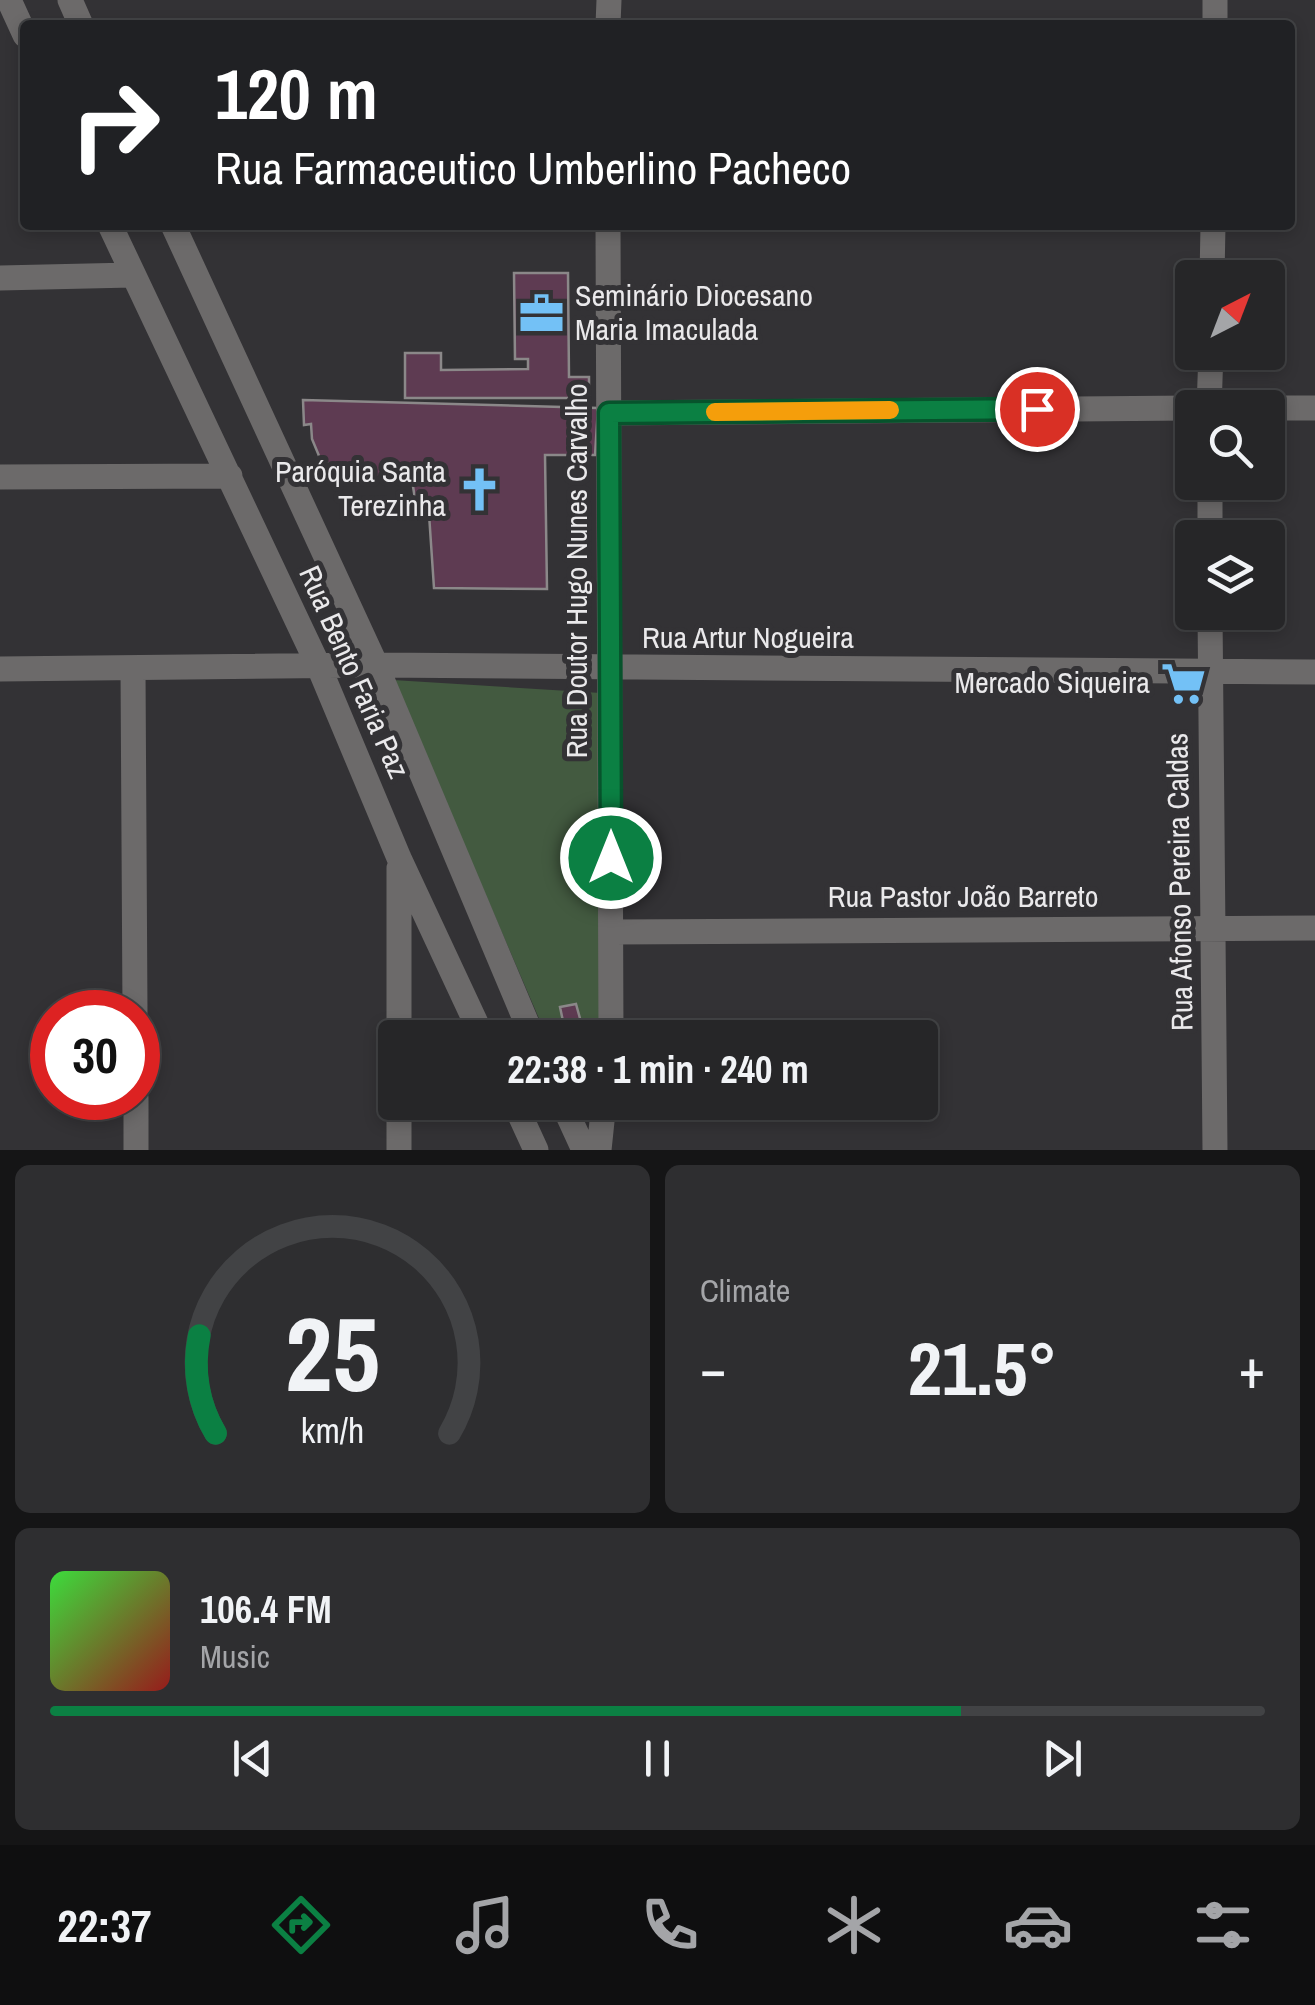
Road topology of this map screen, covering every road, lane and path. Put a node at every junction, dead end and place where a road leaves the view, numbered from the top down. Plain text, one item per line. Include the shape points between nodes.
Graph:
1 (112, 230) edge
2 (176, 230) edge
3 (608, 230) edge
4 (1213, 230) edge
5 (1212, 260) edge
6 (132, 275) junction
7 (0, 278) edge
8 (1175, 408) edge
9 (1285, 408) edge
10 (1315, 408) edge
11 (609, 413) junction
12 (230, 476) junction
13 (0, 477) edge
14 (1210, 630) edge
15 (376, 665) junction
16 (319, 667) junction
17 (0, 668) edge
18 (133, 669) junction
19 (611, 670) junction
20 (1211, 672) junction
21 (1315, 672) edge
22 (400, 858) junction
23 (1213, 928) junction
24 (1315, 928) edge
25 (612, 932) junction
26 (136, 990) edge
27 (399, 1020) edge
28 (475, 1020) edge
29 (525, 1020) edge
30 (611, 1020) edge
31 (136, 1120) edge
32 (399, 1120) edge
33 (522, 1120) edge
34 (570, 1120) edge
35 (602, 1120) edge
36 (136, 1150) edge
37 (399, 1150) edge
38 (536, 1150) edge
39 (584, 1150) edge
40 (599, 1150) edge
41 (1215, 1150) edge

1 - 6 street, Rua Bento Faria Paz
2 - 15 street, Rua Bento Faria Paz
3 - 11 street, Rua Doutor Hugo Nunes Carvalho
4 - 5 street
6 - 7 street
6 - 12 street, Rua Bento Faria Paz
8 - 11 street
9 - 10 street
11 - 19 street, Rua Doutor Hugo Nunes Carvalho
12 - 13 street
12 - 16 street, Rua Bento Faria Paz
14 - 20 street, Rua Afonso Pereira Caldas
15 - 16 street, Rua Artur Nogueira
15 - 19 street, Rua Artur Nogueira
15 - 29 street, Rua Bento Faria Paz
16 - 18 street, Rua Artur Nogueira
16 - 22 street, Rua Bento Faria Paz
17 - 18 street, Rua Artur Nogueira
18 - 26 street
19 - 20 street, Rua Artur Nogueira
19 - 25 street, Rua Doutor Hugo Nunes Carvalho
20 - 21 street, Rua Artur Nogueira
20 - 23 street, Rua Afonso Pereira Caldas
22 - 27 street
22 - 28 street, Rua Bento Faria Paz
23 - 24 street, Rua Pastor João Barreto
23 - 25 street, Rua Pastor João Barreto
23 - 41 street, Rua Afonso Pereira Caldas
25 - 30 street, Rua Doutor Hugo Nunes Carvalho
31 - 36 street
32 - 37 street
33 - 38 street
34 - 39 street
35 - 40 street

